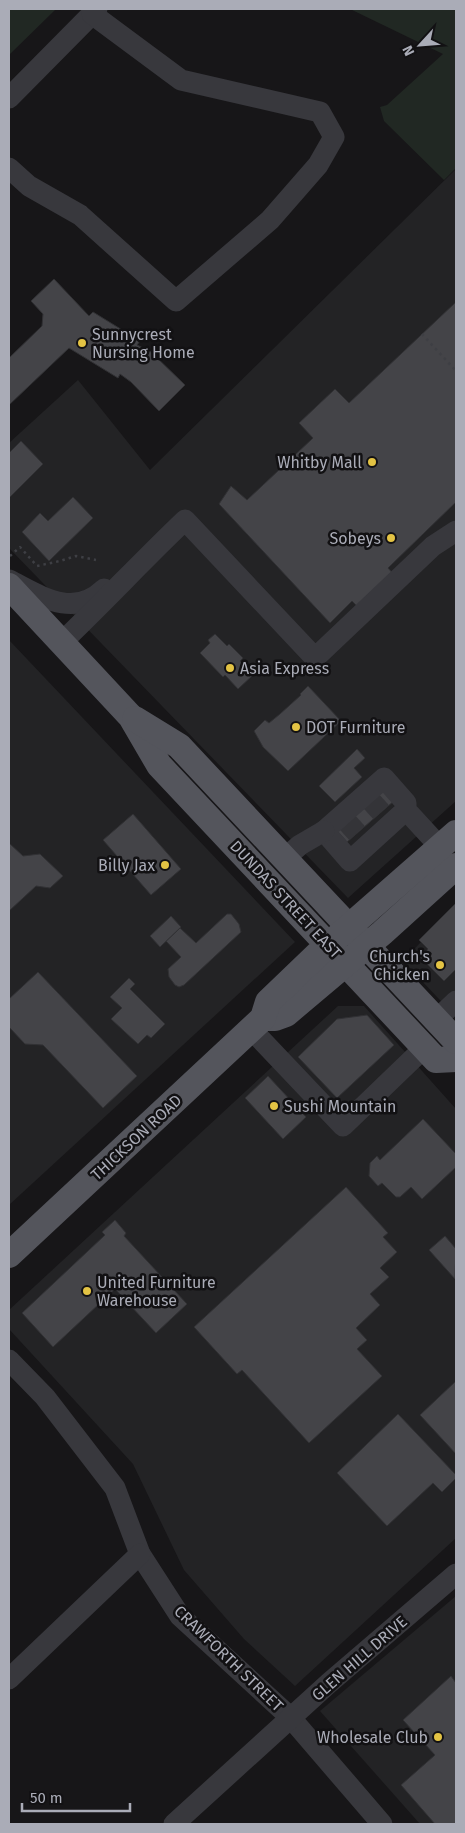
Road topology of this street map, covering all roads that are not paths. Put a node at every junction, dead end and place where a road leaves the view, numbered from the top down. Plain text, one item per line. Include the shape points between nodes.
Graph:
1 (94, 11) edge
2 (9, 98) edge
3 (9, 168) edge
4 (456, 530) edge
5 (128, 575) junction
6 (9, 580) edge
7 (9, 586) edge
8 (62, 642) junction
9 (131, 716) junction
10 (368, 818) junction
11 (324, 831) junction
12 (451, 849) edge
13 (285, 858) junction
14 (358, 937) junction
15 (338, 954) junction
16 (456, 1001) edge
17 (436, 1020) junction
18 (257, 1023) junction
19 (456, 1041) edge
20 (424, 1048) junction
21 (456, 1059) edge
22 (9, 1255) edge
23 (9, 1360) edge
24 (140, 1554) junction
25 (456, 1574) edge
26 (9, 1679) edge
27 (290, 1717) junction
28 (185, 1821) edge
29 (382, 1824) edge

1 - 2 street
1 - 3 street via 180,80 320,112 334,137 318,165 270,220 176,301 80,215 29,186
4 - 5 street via 433,546 315,658 185,520
5 - 6 street via 91,599 74,605 52,600
5 - 8 street via 111,596
7 - 8 main road, DUNDAS STREET EAST
8 - 9 main road, DUNDAS STREET EAST
9 - 13 main road, DUNDAS STREET EAST via 179,746
9 - 15 main road, DUNDAS STREET EAST via 159,765
10 - 11 street
10 - 11 street via 350,861
10 - 12 street
11 - 13 street
12 - 14 main road, THICKSON ROAD
13 - 14 main road, DUNDAS STREET EAST
14 - 15 main road, THICKSON ROAD
14 - 17 main road, DUNDAS STREET EAST
15 - 18 main road, THICKSON ROAD via 268,1002
15 - 20 main road, DUNDAS STREET EAST
16 - 17 street
17 - 19 main road, DUNDAS STREET EAST
18 - 20 street via 343,1126
18 - 22 main road, THICKSON ROAD
20 - 21 main road, DUNDAS STREET EAST via 436,1060
23 - 24 street, CRAWFORTH STREET via 45,1397 115,1488
24 - 26 street
24 - 27 street, CRAWFORTH STREET via 180,1616
25 - 27 street, GLEN HILL DRIVE
27 - 28 street, GLEN HILL DRIVE
27 - 29 street, CRAWFORTH STREET

